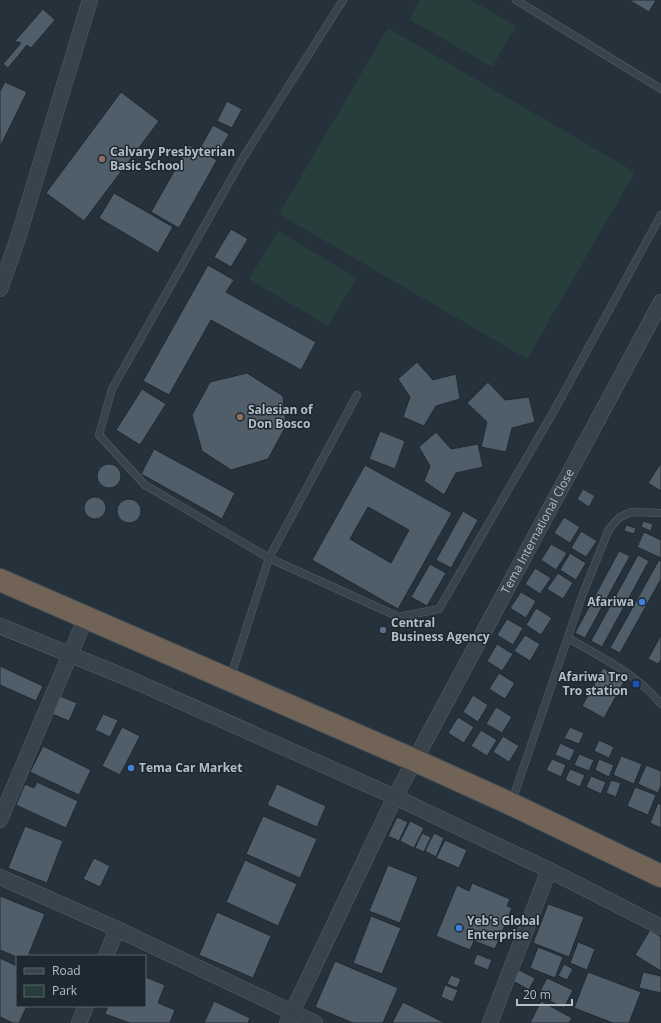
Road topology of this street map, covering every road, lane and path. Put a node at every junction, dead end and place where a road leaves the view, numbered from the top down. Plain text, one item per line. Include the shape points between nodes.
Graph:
1 (90, 0) edge
2 (343, 0) edge
3 (516, 0) edge
4 (661, 89) edge
5 (661, 216) edge
6 (0, 289) edge
7 (661, 303) edge
8 (357, 395) dead end
9 (661, 513) edge
10 (269, 558) junction
11 (0, 580) edge
12 (86, 618) junction
13 (0, 626) edge
14 (568, 638) junction
15 (72, 654) junction
16 (230, 680) junction
17 (661, 704) edge
18 (414, 760) junction
19 (395, 797) junction
20 (511, 804) junction
21 (0, 820) edge
22 (548, 870) junction
23 (661, 876) edge
24 (0, 877) edge
25 (661, 927) edge
26 (117, 929) junction
27 (106, 955) edge
28 (86, 1007) edge
29 (289, 1018) edge
30 (79, 1023) edge
31 (315, 1023) edge
32 (490, 1023) edge

1 - 6 street
2 - 10 lane via 243,158 112,389 99,434 146,486
3 - 4 lane
5 - 10 lane via 439,609 399,618
7 - 18 street, Tema International Close
8 - 10 lane
9 - 14 lane via 632,512 620,517 609,529
10 - 16 lane
11 - 12 highway
12 - 15 street
12 - 16 highway
13 - 15 street
14 - 17 lane via 642,683
14 - 20 lane
15 - 19 street
15 - 21 street
16 - 18 highway
18 - 19 street, Tema International Close
18 - 20 highway
19 - 22 street
19 - 29 street, Tema International Close
20 - 23 highway
22 - 25 street
22 - 32 street
24 - 26 street
26 - 27 street
26 - 29 street
28 - 30 street
29 - 31 street

